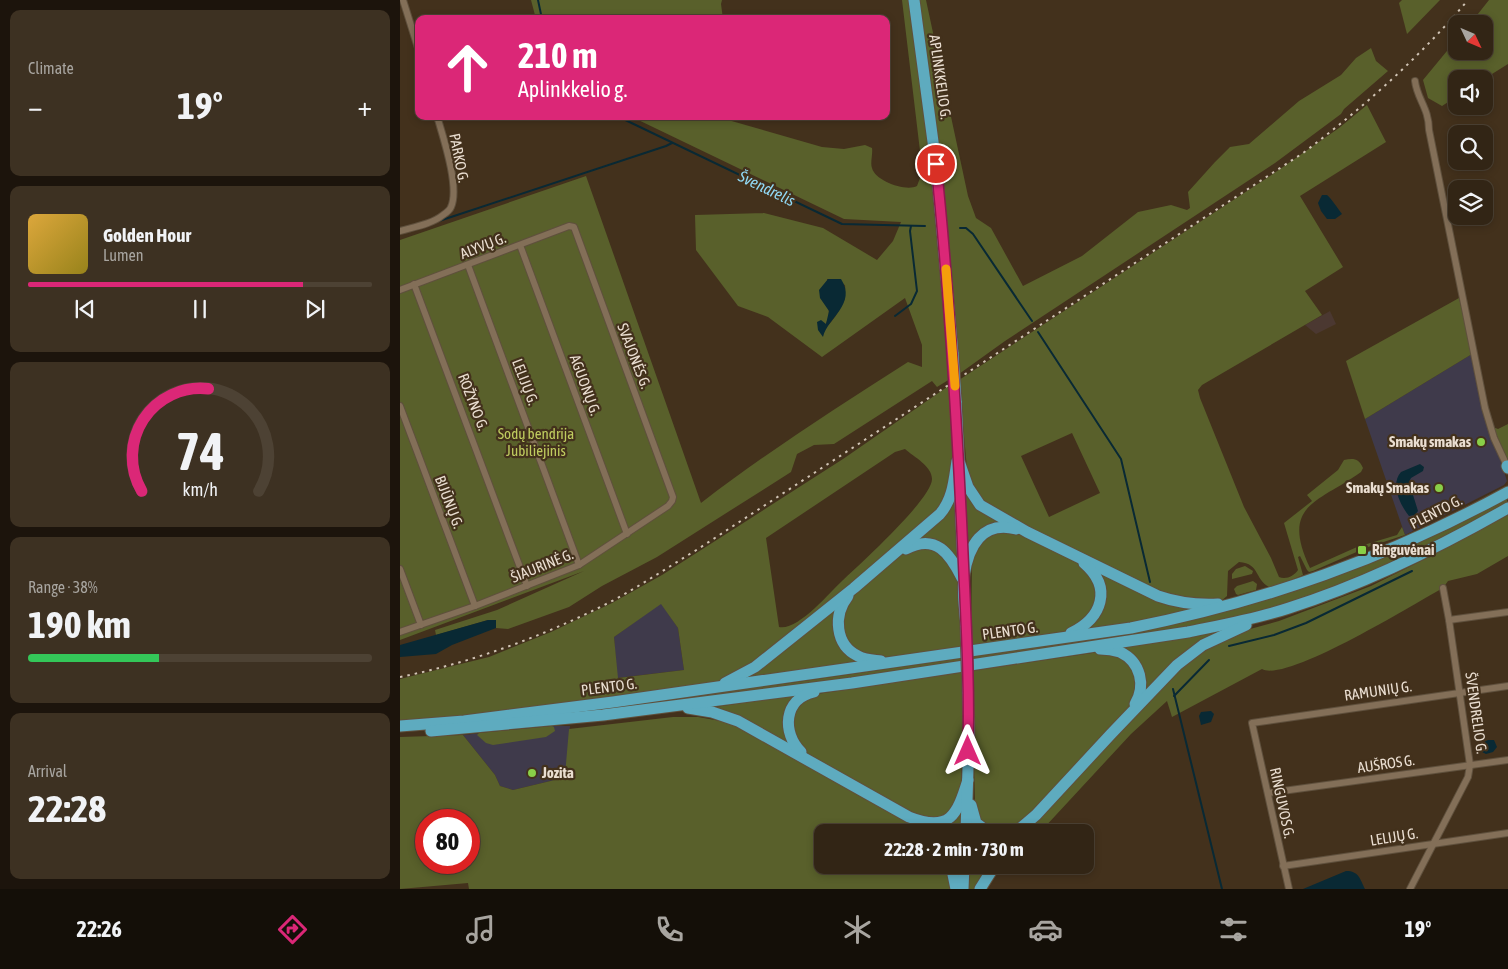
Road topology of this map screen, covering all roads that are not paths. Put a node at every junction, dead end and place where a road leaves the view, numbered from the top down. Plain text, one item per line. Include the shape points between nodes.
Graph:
1 (403, 0) edge
2 (914, 0) edge
3 (415, 38) edge
4 (1415, 81) dead end
5 (438, 120) edge
6 (574, 227) joint
7 (400, 231) edge
8 (520, 245) junction
9 (468, 265) junction
10 (414, 284) junction
11 (400, 290) edge
12 (400, 406) edge
13 (958, 459) junction
14 (1508, 467) edge
15 (1507, 491) edge
16 (672, 493) joint
17 (1508, 508) edge
18 (1027, 532) junction
19 (627, 534) junction
20 (891, 556) junction
21 (1075, 556) junction
22 (579, 565) junction
23 (400, 569) edge
24 (964, 578) junction
25 (527, 586) junction
26 (854, 588) junction
27 (1443, 588) dead end
28 (1271, 593) junction
29 (474, 606) junction
30 (1288, 608) junction
31 (1508, 612) edge
32 (1449, 620) junction
33 (421, 625) junction
34 (400, 632) edge
35 (1060, 639) junction
36 (1088, 648) junction
37 (895, 663) junction
38 (852, 683) junction
39 (1508, 686) edge
40 (690, 692) junction
41 (1460, 692) junction
42 (676, 706) junction
43 (1252, 723) joint
44 (465, 725) junction
45 (400, 726) edge
46 (400, 733) edge
47 (1111, 734) junction
48 (808, 759) junction
49 (1508, 760) edge
50 (1470, 765) junction
51 (968, 785) junction
52 (1268, 793) junction
53 (1036, 815) junction
54 (909, 817) junction
55 (918, 824) edge
56 (966, 824) edge
57 (978, 824) edge
58 (1025, 824) edge
59 (1029, 824) edge
60 (1508, 833) edge
61 (1434, 844) junction
62 (1283, 866) junction
63 (953, 874) edge
64 (964, 874) edge
65 (989, 874) edge
66 (956, 889) edge
67 (963, 889) edge
68 (980, 889) edge
69 (1288, 889) edge
70 (1410, 889) edge

1 - 3 street
2 - 13 highway, APLINKKELIO G., bridge via 936,164 953,354
4 - 14 street via 1428,115 1428,130 1485,408 1494,438
5 - 7 street, PARKO G. via 452,172 454,195 451,208 430,222
6 - 8 street, ALYVŲ G. via 569,226
6 - 16 street, SVAJONĖS G.
8 - 9 street, ALYVŲ G.
8 - 19 street, AGUONŲ G.
9 - 10 street, ALYVŲ G.
9 - 22 street, LELIJŲ G.
10 - 11 street, ALYVŲ G.
10 - 25 street, ROŽYNO G.
12 - 29 street, BIJŪNŲ G.
13 - 18 highway via 968,488 980,504
13 - 20 highway via 952,493 945,508
13 - 24 highway, APLINKKELIO G.
15 - 28 highway, PLENTO G. via 1410,542
16 - 19 street, ŠIAURINĖ G. via 672,502 668,506
17 - 30 highway, PLENTO G. via 1400,564
18 - 21 highway
18 - 24 highway via 1001,527 985,532 973,546
19 - 22 street, ŠIAURINĖ G.
20 - 24 highway via 914,544 932,544 948,553
20 - 26 highway
21 - 28 highway via 1175,602 1221,604
21 - 35 highway via 1095,574 1101,601 1084,627
22 - 25 street, ŠIAURINĖ G.
23 - 33 street
24 - 51 highway, APLINKKELIO G., bridge
25 - 29 street, ŠIAURINĖ G.
26 - 37 highway via 839,609 838,626 842,640 858,656
26 - 40 highway via 755,668 729,681
27 - 32 street, ŠVENDRELIO G.
28 - 35 highway, PLENTO G. via 1169,621
29 - 33 street, ŠIAURINĖ G.
30 - 36 highway, PLENTO G. via 1239,622
30 - 47 highway via 1218,637 1190,654
31 - 32 street
32 - 41 street, ŠVENDRELIO G.
33 - 34 street, ŠIAURINĖ G.
35 - 37 highway, PLENTO G.
36 - 38 highway, PLENTO G.
36 - 47 highway via 1120,652 1133,662 1140,674 1137,700
37 - 40 highway, PLENTO G.
38 - 42 highway, PLENTO G.
38 - 48 highway via 808,694 792,709 788,731 793,744
39 - 41 street, RAMUNIŲ G.
40 - 44 highway, PLENTO G.
41 - 43 street, RAMUNIŲ G.
41 - 50 street, ŠVENDRELIO G.
42 - 44 highway, PLENTO G.
42 - 48 highway via 725,716
43 - 52 street, RINGUVOS G.
44 - 45 highway
44 - 46 highway
47 - 53 highway
48 - 54 highway
49 - 50 street, AUŠROS G.
50 - 52 street, AUŠROS G.
50 - 61 street, ŠVENDRELIO G. via 1468,777
51 - 54 highway via 960,806 948,819 933,824
51 - 56 highway, APLINKKELIO G.
51 - 57 highway via 973,817
52 - 62 street, RINGUVOS G.
53 - 58 highway
53 - 59 highway
54 - 55 highway
60 - 61 street, LELIJŲ G.
61 - 62 street, LELIJŲ G.
61 - 70 street, ŠVENDRELIO G.
62 - 69 street, RINGUVOS G.
63 - 66 highway
64 - 67 highway
65 - 68 highway

